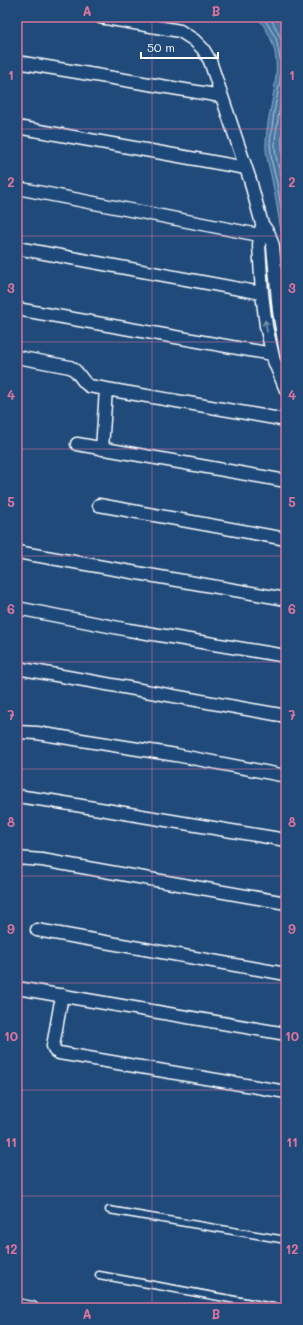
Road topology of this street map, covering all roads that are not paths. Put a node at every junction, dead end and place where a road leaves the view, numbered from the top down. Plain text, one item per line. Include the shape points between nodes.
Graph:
1 (100, 17) edge
2 (17, 62) edge
3 (221, 96) junction
4 (17, 127) edge
5 (246, 168) junction
6 (17, 188) edge
7 (261, 230) junction
8 (17, 248) edge
9 (262, 293) junction
10 (17, 309) edge
11 (286, 353) edge
12 (272, 354) junction
13 (17, 358) edge
14 (106, 389) junction
15 (286, 390) edge
16 (286, 420) edge
17 (77, 444) dead end
18 (102, 449) junction
19 (286, 481) edge
20 (100, 505) dead end
21 (286, 539) edge
22 (17, 552) edge
23 (286, 599) edge
24 (17, 608) edge
25 (286, 656) edge
26 (17, 668) edge
27 (286, 716) edge
28 (17, 732) edge
29 (286, 776) edge
30 (17, 796) edge
31 (286, 840) edge
32 (17, 858) edge
33 (286, 903) edge
34 (37, 930) dead end
35 (286, 974) edge
36 (17, 988) edge
37 (62, 995) junction
38 (286, 1034) edge
39 (286, 1092) edge
40 (109, 1210) dead end
41 (286, 1240) edge
42 (99, 1275) dead end
43 (17, 1305) edge
44 (32, 1308) edge
45 (278, 1308) edge

1 - 3 street via 180,31 194,40 210,61
2 - 3 street
3 - 5 street
4 - 5 street
5 - 7 street
6 - 7 street
7 - 9 street via 259,245
7 - 11 street via 269,234 273,246 279,312
8 - 9 street
12 -> 9 street
10 - 12 street
12 - 15 street
13 - 14 street via 70,367 75,369 89,386
14 - 16 street
14 - 18 street
17 - 18 street
18 - 19 street
20 - 21 street
22 - 23 street
24 - 25 street
26 - 27 street
28 - 29 street via 176,755
30 - 31 street
32 - 33 street via 42,860
34 - 35 street
36 - 37 street
37 - 38 street
37 - 39 street via 53,1046 59,1053
40 - 41 lane
42 - 45 lane
43 - 44 street

